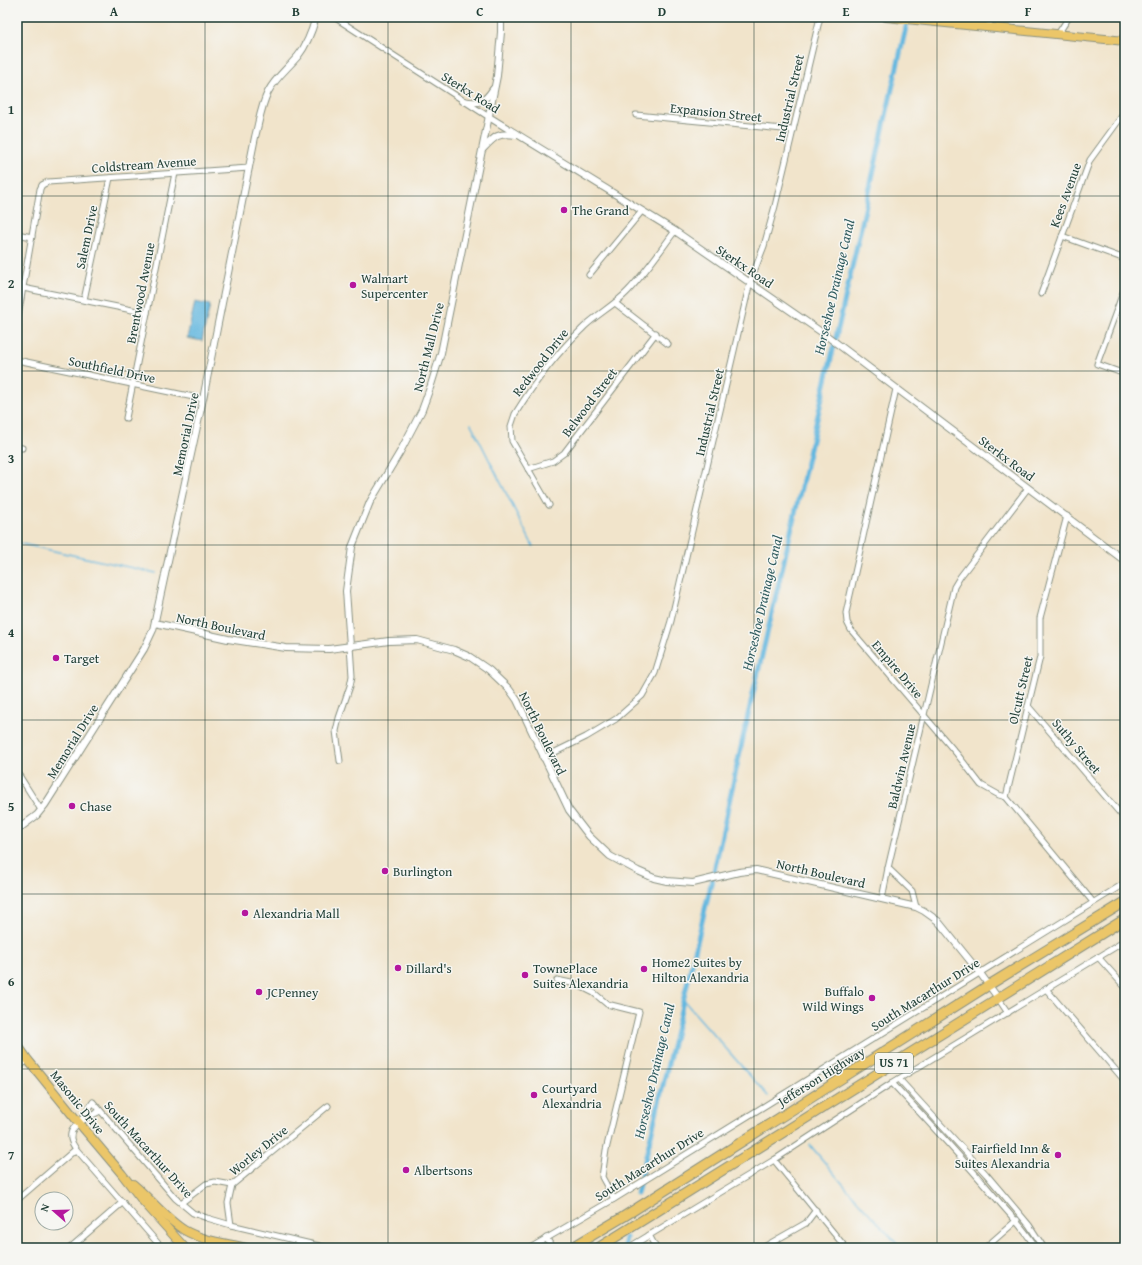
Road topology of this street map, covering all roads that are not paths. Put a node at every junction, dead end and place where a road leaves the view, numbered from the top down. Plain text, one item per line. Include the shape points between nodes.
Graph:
1 (316, 17) edge
2 (334, 17) edge
3 (501, 17) edge
4 (820, 17) edge
5 (992, 17) edge
6 (1069, 17) edge
7 (891, 18) edge
8 (945, 20) edge
9 (986, 28) junction
10 (1058, 34) junction
11 (1125, 42) edge
12 (495, 86) junction
13 (463, 101) junction
14 (1125, 112) edge
15 (636, 115) dead end
16 (489, 117) junction
17 (793, 130) junction
18 (520, 135) junction
19 (482, 151) junction
20 (249, 168) junction
21 (175, 172) junction
22 (110, 178) junction
23 (642, 211) junction
24 (675, 231) junction
25 (17, 234) edge
26 (1062, 236) junction
27 (32, 237) junction
28 (1125, 259) edge
29 (589, 275) dead end
30 (750, 282) junction
31 (23, 288) junction
32 (1124, 291) edge
33 (1041, 294) dead end
34 (84, 300) junction
35 (615, 303) junction
36 (147, 313) junction
37 (17, 322) edge
38 (656, 333) junction
39 (668, 344) dead end
40 (17, 360) edge
41 (1125, 374) edge
42 (132, 384) junction
43 (896, 389) junction
44 (203, 399) junction
45 (126, 418) dead end
46 (528, 469) junction
47 (1028, 488) junction
48 (549, 505) dead end
49 (1067, 516) junction
50 (1125, 561) edge
51 (155, 623) junction
52 (350, 646) junction
53 (1028, 706) junction
54 (924, 716) junction
55 (544, 758) junction
56 (340, 761) dead end
57 (17, 772) edge
58 (1006, 797) junction
59 (41, 810) junction
60 (1125, 819) edge
61 (17, 830) edge
62 (888, 868) junction
63 (1125, 883) edge
64 (882, 899) junction
65 (1093, 902) junction
66 (1125, 902) edge
67 (916, 907) junction
68 (1125, 919) edge
69 (1125, 941) edge
70 (1098, 957) junction
71 (980, 973) junction
72 (557, 980) dead end
73 (989, 986) junction
74 (1125, 987) edge
75 (1046, 989) junction
76 (998, 998) junction
77 (1008, 1013) junction
78 (17, 1044) edge
79 (28, 1060) junction
80 (17, 1068) edge
81 (899, 1079) junction
82 (1125, 1080) edge
83 (892, 1083) junction
84 (328, 1106) dead end
85 (100, 1111) junction
86 (928, 1111) junction
87 (923, 1116) junction
88 (79, 1123) junction
89 (946, 1128) junction
90 (940, 1133) junction
91 (954, 1138) junction
92 (948, 1143) junction
93 (76, 1149) junction
94 (774, 1160) junction
95 (122, 1174) junction
96 (986, 1174) junction
97 (980, 1179) junction
98 (232, 1185) junction
99 (614, 1199) junction
100 (17, 1200) edge
101 (123, 1202) junction
102 (181, 1203) junction
103 (816, 1210) junction
104 (1022, 1216) junction
105 (1016, 1222) junction
106 (231, 1225) junction
107 (649, 1235) junction
108 (546, 1238) junction
109 (1040, 1241) junction
110 (1035, 1246) edge
111 (629, 1247) edge
112 (70, 1248) edge
113 (162, 1248) edge
114 (185, 1248) edge
115 (247, 1248) edge
116 (328, 1248) edge
117 (530, 1248) edge
118 (553, 1248) edge
119 (571, 1248) edge
120 (598, 1248) edge
121 (656, 1248) edge
122 (762, 1248) edge
123 (846, 1248) edge
124 (985, 1248) edge
125 (1044, 1248) edge

1 - 20 street, Memorial Drive via 304,48 268,92
2 - 13 street, Sterkx Road
3 - 12 street, North Mall Drive
4 - 17 street, Industrial Street
5 - 9 street
6 - 10 street
7 - 8 main road
8 - 9 main road
9 - 10 main road
10 - 11 main road
12 - 13 street via 482,101
12 - 16 street, North Mall Drive
13 - 16 street, Sterkx Road
14 - 26 street, Kees Avenue via 1090,160
15 - 17 street, Expansion Street
16 - 18 street, Sterkx Road
16 - 19 street, North Mall Drive
17 - 30 street, Industrial Street via 764,246
18 - 19 street via 498,135
18 - 23 street, Sterkx Road
19 - 52 street, North Mall Drive via 440,353 431,384 422,410 370,502 352,547 346,591
20 - 21 street, Coldstream Avenue
20 - 44 street, Memorial Drive
21 - 22 street, Coldstream Avenue
21 - 36 street, Brentwood Avenue
22 - 27 street, Coldstream Avenue via 48,182 42,185
22 - 34 street, Salem Drive
23 - 24 street, Sterkx Road
23 - 29 street
24 - 30 street, Sterkx Road
24 - 35 street, Redwood Drive via 636,283
25 - 27 street
26 - 28 street
26 - 33 street, Kees Avenue
27 - 31 street
30 - 43 street, Sterkx Road
30 - 55 street, Industrial Street via 671,621 655,673 642,696 616,719
31 - 34 street
31 - 37 street
32 - 41 street via 1097,364
34 - 36 street
35 - 38 street
35 - 46 street, Redwood Drive via 596,315 569,341 514,414 511,426 512,441
36 - 42 street, Brentwood Avenue
38 - 39 street
38 - 46 street, Belwood Street via 564,453 553,461
40 - 42 street, Southfield Drive
42 - 44 street, Southfield Drive
42 - 45 street, Brentwood Avenue
43 - 47 street, Sterkx Road
43 - 54 street, Empire Drive via 846,613 850,630
44 - 51 street, Memorial Drive
46 - 48 street, Redwood Drive
47 - 49 street, Sterkx Road
47 - 54 street, Baldwin Avenue via 954,587
49 - 50 street, Sterkx Road
49 - 53 street, Olcutt Street via 1040,618 1040,657
51 - 52 street, North Boulevard via 272,647 329,649
51 - 59 street, Memorial Drive via 144,649
52 - 55 street, North Boulevard via 417,640 470,657 498,678 517,700
52 - 56 street, North Mall Drive via 352,676 336,731
53 - 58 street, Olcutt Street
53 - 60 street, Suthy Street
54 - 58 street, Empire Drive via 981,785
54 - 62 street, Baldwin Avenue
55 - 64 street, North Boulevard via 568,810 589,836 610,856 654,878 693,883 756,870
57 - 59 street
58 - 65 street, Empire Drive
59 - 61 street, Memorial Drive
62 - 64 street, Baldwin Avenue
62 - 67 street via 912,890
63 - 65 street, South Macarthur Drive
64 - 67 street
65 - 71 street, South Macarthur Drive
66 - 73 highway, Jefferson Highway / US 71
67 - 71 street via 938,921
68 - 76 highway, US 71
69 - 70 street
70 - 74 street
70 - 75 street
71 - 73 street
71 - 99 street, South Macarthur Drive
72 - 99 street via 576,984 594,993 607,1004 639,1012 606,1150 602,1177
73 - 76 street
73 - 119 highway, Jefferson Highway / US 71
75 - 77 street
75 - 82 street
76 - 77 street
76 - 120 highway, US 71
77 - 81 street
78 - 79 main road, Masonic Drive
79 - 80 street
79 - 88 main road, Masonic Drive
81 - 83 street
81 - 86 street
83 - 87 street
83 - 94 street
84 - 98 street, Worley Drive
85 - 88 street
85 - 88 street, South Macarthur Drive via 93,1102
85 - 102 street, South Macarthur Drive
86 - 87 street
86 - 89 street
87 - 90 street
88 - 93 street via 73,1128 70,1137
88 - 95 main road, Masonic Drive
89 - 90 street
89 - 91 street
90 - 92 street
91 - 92 street
91 - 96 street
92 - 97 street
93 - 100 street
93 - 101 street
94 - 103 street
94 - 107 street
95 - 114 main road, Masonic Drive
95 - 115 main road, Masonic Drive via 184,1230
96 - 97 street
96 - 104 street
97 - 105 street
98 - 102 street via 215,1182 206,1184
98 - 106 street, Worley Drive via 228,1203
99 - 108 street, South Macarthur Drive
101 - 112 street
101 - 113 street
102 - 106 street, South Macarthur Drive via 200,1216
103 - 122 street via 806,1223
103 - 123 street
104 - 105 street
104 - 109 street
105 - 110 street
105 - 124 street
106 - 116 street, South Macarthur Drive
107 - 111 street
107 - 121 street
108 - 117 street, South Macarthur Drive
108 - 118 street
109 - 110 street
109 - 125 street

